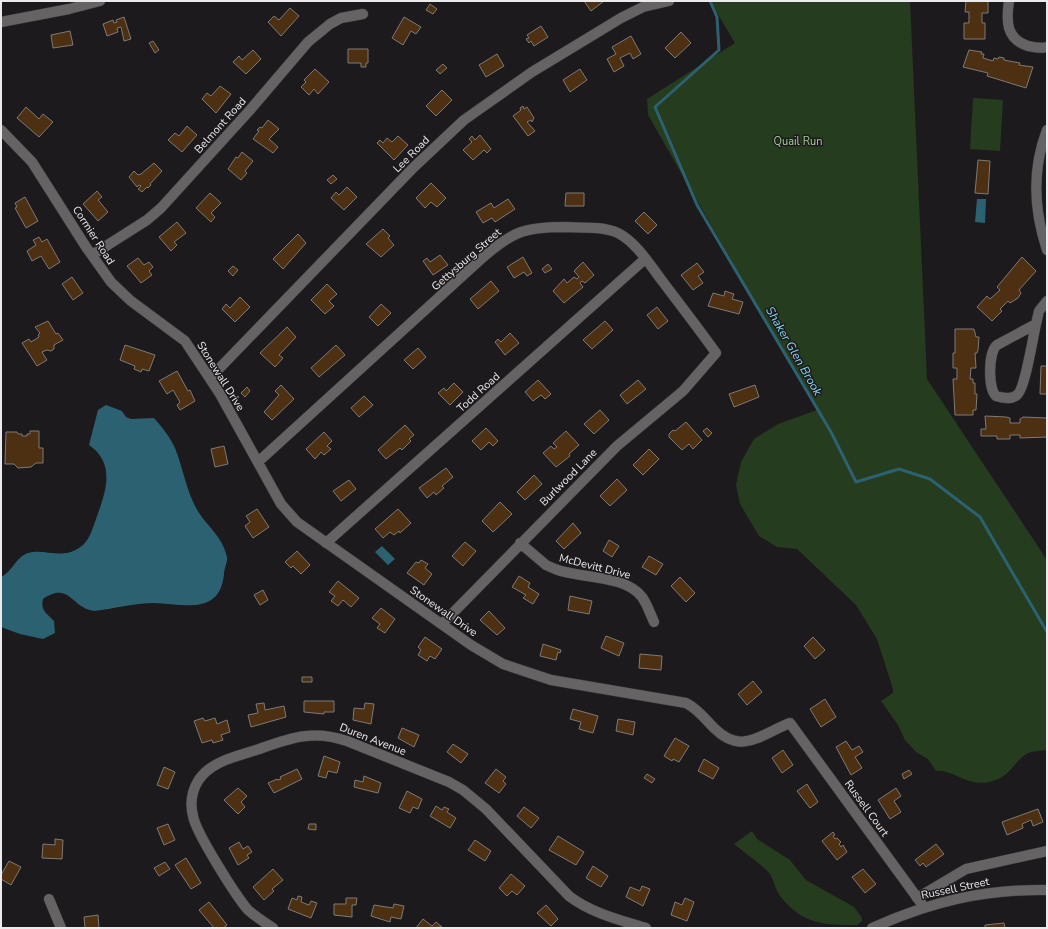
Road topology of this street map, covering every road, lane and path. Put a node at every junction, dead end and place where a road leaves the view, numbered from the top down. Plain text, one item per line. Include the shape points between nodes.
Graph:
1 (100, 1) edge
2 (669, 1) edge
3 (1009, 1) edge
4 (363, 14) dead end
5 (1, 22) edge
6 (1047, 47) edge
7 (1, 130) edge
8 (1047, 130) edge
9 (1047, 250) edge
10 (92, 255) junction
11 (645, 259) junction
12 (1047, 301) edge
13 (1036, 324) junction
14 (182, 338) joint
15 (716, 354) joint
16 (210, 378) junction
17 (258, 462) junction
18 (326, 543) junction
19 (520, 543) junction
20 (654, 622) dead end
21 (442, 624) junction
22 (790, 723) joint
23 (1047, 851) edge
24 (1047, 890) edge
25 (917, 898) junction
26 (49, 899) dead end
27 (924, 907) junction
28 (61, 928) edge
29 (273, 928) edge
30 (646, 928) edge
31 (872, 928) edge

1 - 5 street
2 - 16 street, Lee Road via 643,7 621,18 532,72 464,120 414,167
3 - 6 street via 1009,30 1013,38 1030,46
4 - 10 street, Belmont Road via 341,18 319,32 161,208 147,220
7 - 10 street, Cormier Road via 32,162
8 - 9 street via 1038,160 1036,188 1041,229
10 - 14 street, Cormier Road via 119,291
11 - 15 street, Gettysburg Street
11 - 17 street, Gettysburg Street via 629,240 608,230 545,227 530,228 515,234 498,244 481,259
11 - 18 street, Todd Road
12 - 13 street via 1039,311
13 - 13 street via 992,350 991,387 996,396 1009,398 1019,393
14 - 16 street, Stonewall Drive
15 - 19 street, Burlwood Lane via 683,391 617,446
16 - 17 street, Stonewall Drive
17 - 18 street, Stonewall Drive via 285,510
18 - 21 street, Stonewall Drive
19 - 20 street, McDevitt Drive via 546,565 555,569 612,581 634,589 644,600
19 - 21 street, Burlwood Lane
21 - 22 street, Stonewall Drive via 487,655 528,673 581,686 686,703 731,740 752,740
22 - 25 street, Russell Court
23 - 25 street via 966,869
24 - 27 street, Russell Street via 960,897
25 - 27 street, Russell Court
26 - 28 street
27 - 31 street, Russell Street
29 - 30 street, Duren Avenue via 245,906 202,838 193,818 193,794 210,768 222,762 282,741 314,734 329,735 347,741 455,785 486,809 569,896 594,911

